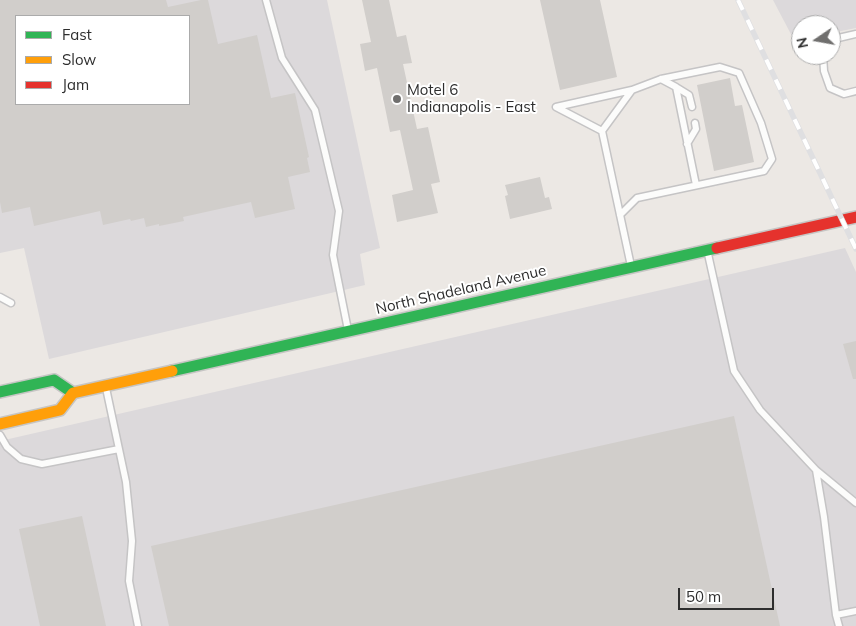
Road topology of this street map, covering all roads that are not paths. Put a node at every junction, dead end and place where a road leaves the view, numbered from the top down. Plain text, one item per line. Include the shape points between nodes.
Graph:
1 (266, 0) edge
2 (856, 34) edge
3 (841, 37) edge
4 (824, 65) edge
5 (661, 79) junction
6 (676, 87) junction
7 (632, 90) junction
8 (856, 92) edge
9 (692, 107) dead end
10 (695, 123) dead end
11 (602, 131) junction
12 (687, 144) junction
13 (696, 185) junction
14 (620, 214) junction
15 (856, 217) edge
16 (707, 250) junction
17 (631, 268) junction
18 (0, 298) edge
19 (11, 303) dead end
20 (349, 331) junction
21 (106, 385) junction
22 (0, 392) edge
23 (73, 392) junction
24 (0, 424) edge
25 (0, 435) edge
26 (119, 449) junction
27 (816, 470) junction
28 (856, 503) edge
29 (856, 612) edge
30 (836, 615) junction
31 (138, 626) edge
32 (839, 626) edge

1 - 20 lane via 282,58 315,110 339,211 333,255
2 - 3 lane
4 - 8 lane via 830,88 844,94
5 - 6 lane
5 - 7 lane
5 - 13 lane via 720,68 739,73 761,123 772,159 764,171
6 - 9 lane via 689,95
6 - 12 lane
7 - 11 lane
7 - 11 lane via 556,107
10 - 12 lane via 696,129
11 - 14 lane
12 - 13 lane
13 - 14 lane via 637,198
14 - 17 lane
15 - 16 main road, North Shadeland Avenue
16 - 17 main road, North Shadeland Avenue
16 - 27 lane via 734,371 760,410
17 - 20 main road, North Shadeland Avenue
18 - 19 lane
20 - 21 main road, North Shadeland Avenue
21 - 23 main road, North Shadeland Avenue
21 - 26 lane
22 - 23 main road via 54,380
23 - 24 main road via 60,410
25 - 26 lane via 20,460 42,464
26 - 31 lane via 132,541 129,581
27 - 28 lane
27 - 30 lane
29 - 30 lane
30 - 32 lane

